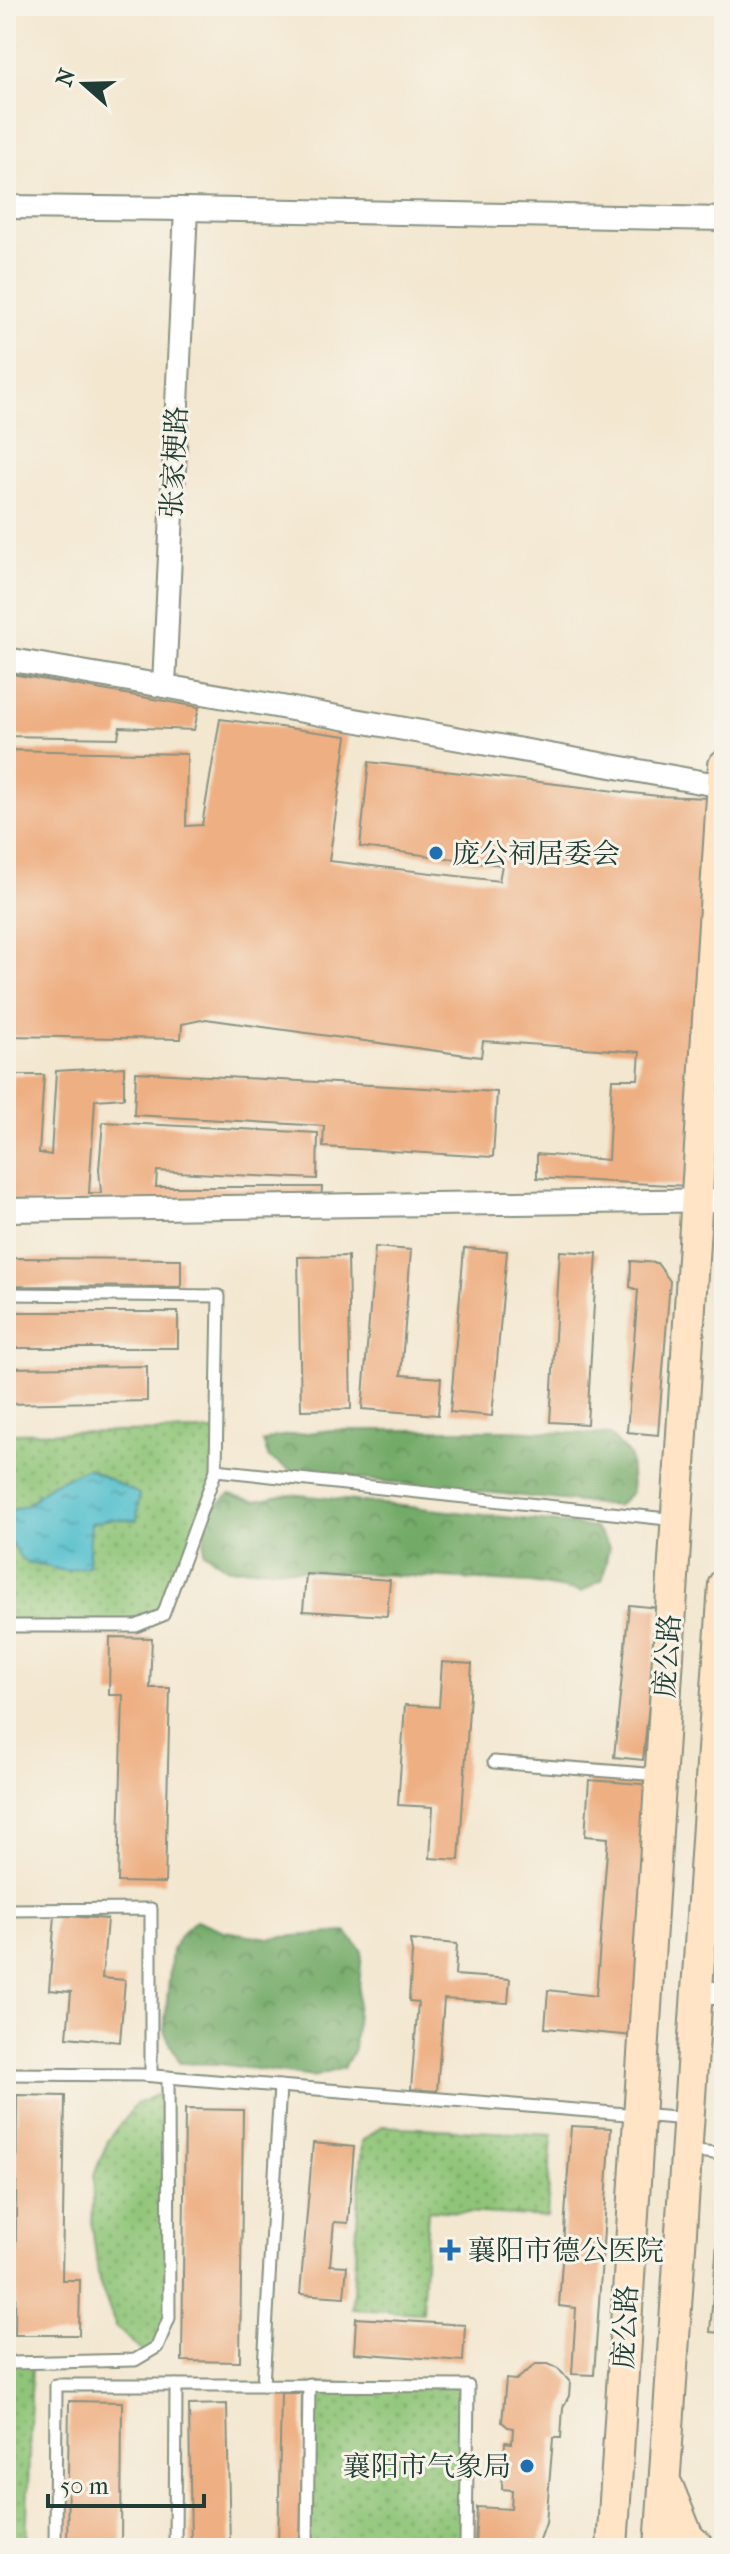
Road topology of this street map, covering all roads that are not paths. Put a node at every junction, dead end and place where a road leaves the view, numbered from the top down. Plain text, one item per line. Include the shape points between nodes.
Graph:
1 (6, 207) edge
2 (186, 209) junction
3 (724, 219) edge
4 (6, 659) edge
5 (164, 686) junction
6 (723, 775) edge
7 (710, 1200) edge
8 (6, 1210) edge
9 (6, 1294) edge
10 (216, 1470) junction
11 (676, 1520) junction
12 (724, 1584) edge
13 (6, 1626) edge
14 (494, 1762) dead end
15 (659, 1775) junction
16 (6, 1910) edge
17 (710, 1993) edge
18 (6, 2074) edge
19 (151, 2075) junction
20 (168, 2077) junction
21 (280, 2086) junction
22 (638, 2115) junction
23 (689, 2119) junction
24 (687, 2150) junction
25 (724, 2154) edge
26 (6, 2357) edge
27 (309, 2384) junction
28 (176, 2385) junction
29 (263, 2385) junction
30 (665, 2479) junction
31 (55, 2548) edge
32 (175, 2548) edge
33 (307, 2548) edge
34 (466, 2548) edge
35 (612, 2548) edge
36 (660, 2548) edge
37 (700, 2548) edge

1 - 2 street
2 - 3 street
2 - 5 street, 张家梗路
4 - 5 street
5 - 6 street
6 - 7 main road, 庞公路
7 - 8 street
7 - 11 main road, 庞公路
9 - 10 lane via 219,1296
10 - 11 lane
10 - 13 lane via 163,1615 136,1626
11 - 15 main road, 庞公路
12 - 17 main road, 庞公路
14 - 15 lane
15 - 22 main road, 庞公路
16 - 19 lane via 151,1909
17 - 23 main road, 庞公路
18 - 19 lane
19 - 20 lane
20 - 21 lane
20 - 26 lane via 169,2318 157,2347 135,2360 12,2363
21 - 22 lane
21 - 29 lane
22 - 23 lane
22 - 35 main road, 庞公路
23 - 24 main road, 庞公路
24 - 25 lane
24 - 30 main road, 庞公路
27 - 29 lane
27 - 33 lane
27 - 34 lane via 468,2386
28 - 29 lane
28 - 31 lane via 56,2385
28 - 32 lane
30 - 36 main road, 庞公路
30 - 37 main road via 688,2537

